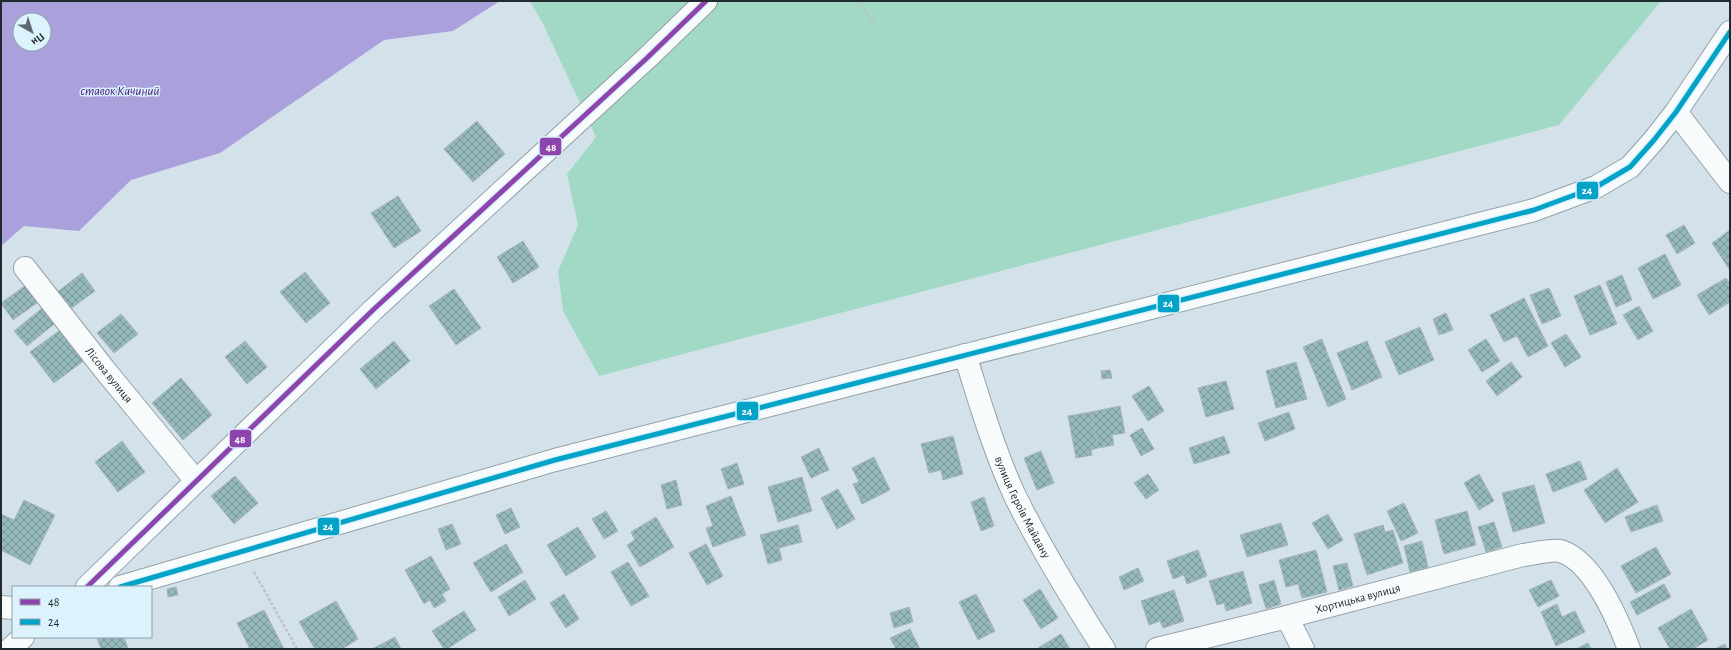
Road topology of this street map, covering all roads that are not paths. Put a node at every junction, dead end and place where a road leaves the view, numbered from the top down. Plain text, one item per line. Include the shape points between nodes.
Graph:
1 (706, 1) edge
2 (1730, 32) edge
3 (1676, 112) junction
4 (1730, 182) edge
5 (25, 268) dead end
6 (965, 355) junction
7 (196, 481) junction
8 (88, 586) edge
9 (123, 586) edge
10 (1, 607) edge
11 (12, 608) edge
12 (1287, 617) junction
13 (22, 638) edge
14 (10, 649) edge
15 (1104, 649) edge
16 (1157, 649) edge
17 (1303, 649) edge
18 (1629, 649) edge

1 - 7 street via 373,310
2 - 3 street
3 - 4 street
3 - 6 street via 1630,167 1596,187 1534,210
5 - 7 street, Лісова вулиця
6 - 9 street via 554,460
6 - 15 street, вулиця Героїв Майдану via 1015,495 1049,560
7 - 8 street
10 - 11 street
12 - 16 street, Хортицька вулиця
12 - 17 street
12 - 18 street, Хортицька вулиця via 1523,555 1560,551 1582,564 1600,587 1620,625
13 - 14 street

